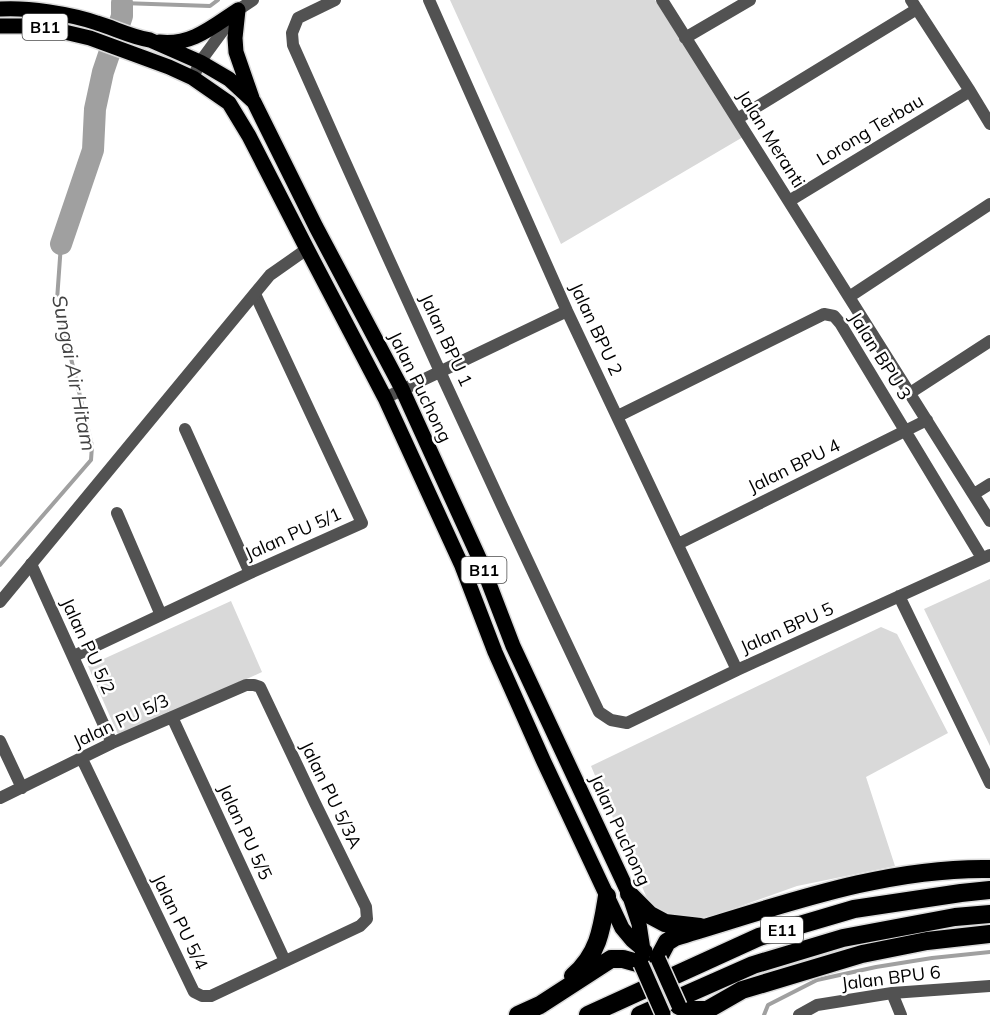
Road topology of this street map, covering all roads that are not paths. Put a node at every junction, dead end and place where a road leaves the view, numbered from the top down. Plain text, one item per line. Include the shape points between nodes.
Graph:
1 (253, 0) edge
2 (335, 0) edge
3 (429, 0) edge
4 (662, 0) edge
5 (750, 0) edge
6 (914, 4) edge
7 (0, 9) edge
8 (238, 10) junction
9 (0, 26) edge
10 (685, 38) junction
11 (146, 40) junction
12 (200, 62) junction
13 (193, 78) junction
14 (970, 91) junction
15 (254, 102) junction
16 (737, 119) junction
17 (990, 124) edge
18 (789, 201) junction
19 (990, 204) edge
20 (307, 249) junction
21 (255, 294) junction
22 (849, 297) junction
23 (567, 310) junction
24 (990, 341) edge
25 (440, 371) junction
26 (402, 389) junction
27 (910, 393) junction
28 (385, 398) junction
29 (618, 416) junction
30 (927, 420) junction
31 (185, 429) dead end
32 (905, 431) junction
33 (990, 484) edge
34 (974, 494) junction
35 (117, 513) dead end
36 (990, 521) edge
37 (678, 544) junction
38 (986, 557) edge
39 (31, 564) junction
40 (250, 573) junction
41 (899, 596) junction
42 (0, 602) edge
43 (161, 615) junction
44 (74, 656) junction
45 (737, 670) junction
46 (260, 687) joint
47 (599, 712) joint
48 (172, 717) junction
49 (0, 741) edge
50 (112, 743) junction
51 (82, 759) junction
52 (990, 783) edge
53 (22, 788) junction
54 (0, 798) edge
55 (990, 869) edge
56 (990, 890) edge
57 (628, 894) junction
58 (607, 896) junction
59 (990, 914) edge
60 (367, 919) joint
61 (708, 928) junction
62 (990, 934) edge
63 (647, 958) junction
64 (285, 961) junction
65 (770, 982) junction
66 (990, 986) edge
67 (892, 993) junction
68 (540, 1005) junction
69 (669, 1013) edge
70 (518, 1015) edge
71 (588, 1015) edge
72 (640, 1015) edge
73 (724, 1015) edge
74 (799, 1015) edge
75 (901, 1015) edge

1 - 8 street
2 - 25 street, Jalan BPU 1 via 298,18 292,33 293,45
3 - 23 street, Jalan BPU 2
4 - 10 street, Jalan Meranti
5 - 10 street
6 - 14 street
6 - 16 street
7 - 11 main road, Jalan Puchong / B11 via 43,11 95,22
8 - 11 main road via 189,40
8 - 12 street
8 - 15 main road via 236,52
9 - 13 main road, Jalan Puchong / B11 via 39,26 90,38
10 - 16 street, Jalan Meranti
11 - 12 main road, Jalan Puchong / B11
12 - 13 street
12 - 15 main road, Jalan Puchong / B11 via 229,79
13 - 20 main road, Jalan Puchong / B11 via 229,104
14 - 17 street
14 - 18 street, Lorong Terbau
15 - 26 main road, Jalan Puchong / B11
16 - 18 street, Jalan Meranti
18 - 22 street, Jalan Meranti
19 - 22 street
20 - 21 street via 270,275
20 - 28 main road, Jalan Puchong / B11
21 - 39 street
21 - 40 street, Jalan PU 5/1 via 363,523
22 - 27 street, Jalan Meranti
23 - 25 street
23 - 29 street, Jalan BPU 2
24 - 27 street
25 - 26 street
25 - 47 street, Jalan BPU 1
26 - 28 street
26 - 57 main road, Jalan Puchong / B11 via 480,560 513,646
27 - 30 street, Jalan Meranti
28 - 58 main road, Jalan Puchong / B11
29 - 32 street, Jalan BPU 3 via 824,314 834,316 840,323
29 - 37 street, Jalan BPU 2
30 - 32 street, Jalan BPU 4
30 - 34 street, Jalan Meranti
31 - 40 street
32 - 37 street, Jalan BPU 4
32 - 38 street, Jalan BPU 3
33 - 34 street
34 - 36 street, Jalan Meranti
35 - 43 street
37 - 45 street, Jalan BPU 2
38 - 41 street, Jalan BPU 5
39 - 42 street
39 - 44 street, Jalan PU 5/2
40 - 43 street, Jalan PU 5/1
41 - 45 street, Jalan BPU 5
41 - 52 street
43 - 44 street, Jalan PU 5/1
44 - 50 street, Jalan PU 5/2
45 - 47 street, Jalan BPU 5 via 627,723 611,720
46 - 48 street, Jalan PU 5/3 via 246,685
46 - 60 street, Jalan PU 5/3A via 366,907
48 - 50 street, Jalan PU 5/3
48 - 64 street, Jalan PU 5/5
49 - 53 street
50 - 51 street, Jalan PU 5/3
51 - 53 street, Jalan PU 5/3
51 - 64 street, Jalan PU 5/4 via 194,992 211,996
53 - 54 street, Jalan PU 5/3
55 - 61 highway via 932,871 858,885
56 - 71 highway, E11 via 854,909 759,937
57 - 61 highway via 665,923
57 - 63 main road, Jalan Puchong / B11
58 - 63 main road, Jalan Puchong / B11 via 622,928
58 - 68 highway via 595,949 580,970
59 - 72 highway, E11 via 843,938 753,965
60 - 64 street, Jalan PU 5/4 via 360,926
61 - 63 highway via 675,937
62 - 65 highway via 862,954
63 - 68 highway via 611,959
63 - 69 main road, Jalan Puchong / B11, bridge
65 - 69 highway via 742,990 707,1010
65 - 73 highway
66 - 67 street, Jalan BPU 6
67 - 74 street, Jalan BPU 6 via 817,1005
67 - 75 street
68 - 70 highway

